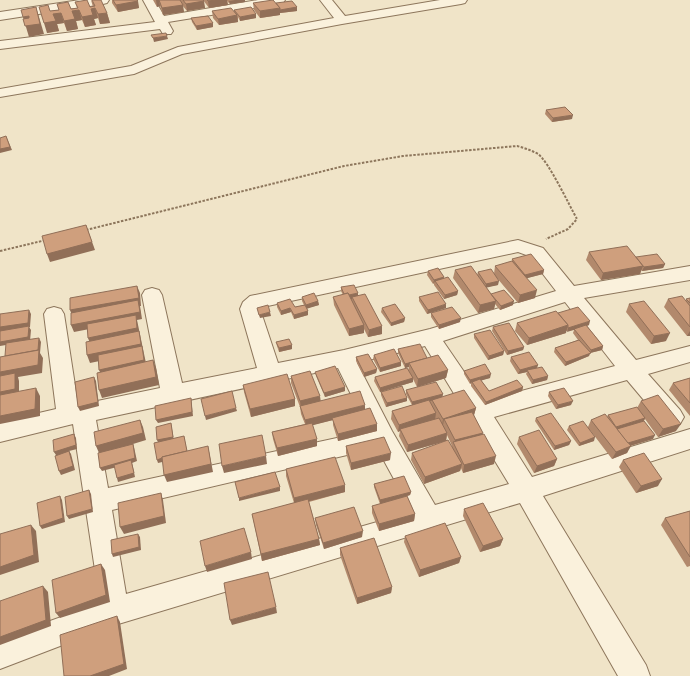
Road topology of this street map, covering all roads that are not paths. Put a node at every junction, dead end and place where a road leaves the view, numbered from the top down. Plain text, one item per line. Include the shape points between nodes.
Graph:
1 (103, 0) edge
2 (149, 0) edge
3 (279, 0) edge
4 (326, 0) edge
5 (461, 0) edge
6 (15, 14) junction
7 (0, 16) edge
8 (342, 20) junction
9 (162, 22) junction
10 (18, 43) junction
11 (0, 45) edge
12 (178, 50) junction
13 (0, 93) edge
14 (690, 273) edge
15 (569, 294) junction
16 (152, 295) dead end
17 (54, 314) dead end
18 (430, 337) junction
19 (690, 354) edge
20 (344, 358) junction
21 (630, 369) junction
22 (270, 374) junction
23 (173, 394) junction
24 (479, 412) junction
25 (76, 414) junction
26 (0, 432) edge
27 (384, 438) junction
28 (690, 438) edge
29 (527, 490) junction
30 (98, 502) junction
31 (429, 518) junction
32 (115, 611) junction
33 (0, 654) edge
34 (635, 676) edge

1 - 6 street
2 - 9 street
3 - 9 street
4 - 8 street
5 - 8 street
6 - 7 street
6 - 10 street
8 - 12 street
9 - 10 street
9 - 12 street
10 - 11 street
12 - 13 street via 134,70
14 - 15 street
15 - 18 street
15 - 21 street
15 - 22 street via 536,252 524,247 257,301 252,303 250,310
16 - 23 street
17 - 25 street
18 - 20 street
18 - 24 street
19 - 21 street
20 - 22 street
20 - 27 street
21 - 24 street
21 - 28 street
22 - 23 street
23 - 25 street
24 - 29 street
25 - 26 street
25 - 30 street
27 - 30 street
27 - 31 street
28 - 29 street
29 - 31 street
29 - 34 street
30 - 32 street
31 - 32 street
32 - 33 street

